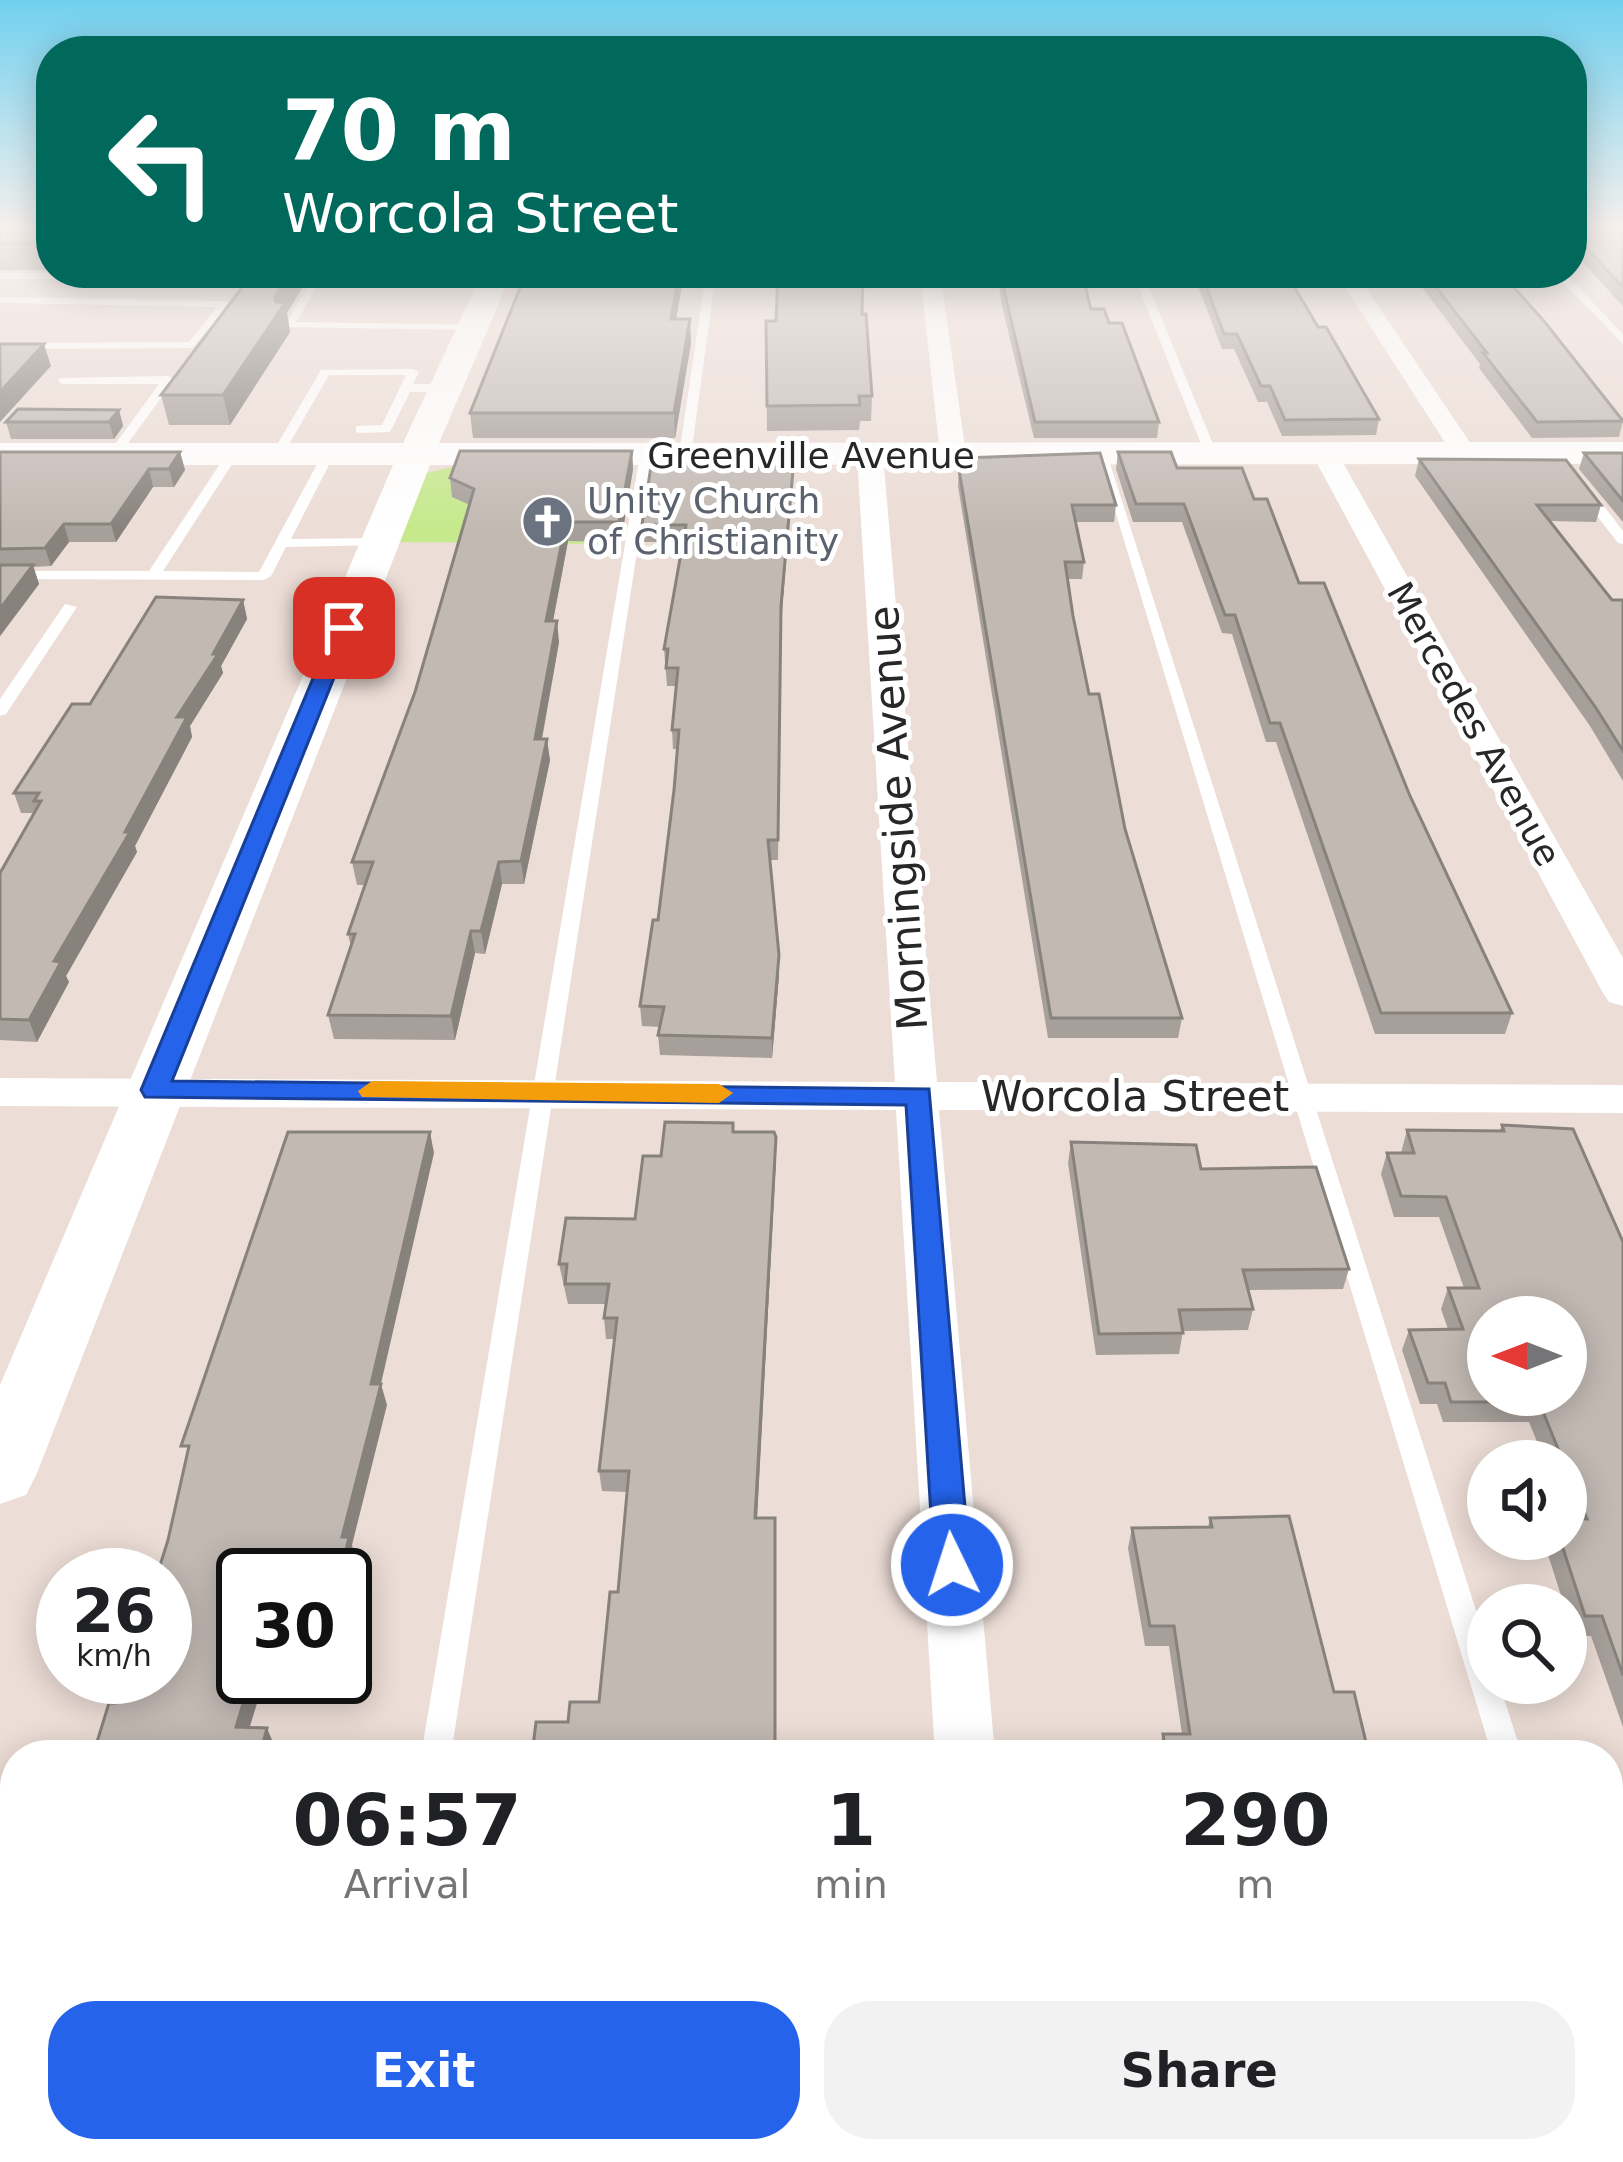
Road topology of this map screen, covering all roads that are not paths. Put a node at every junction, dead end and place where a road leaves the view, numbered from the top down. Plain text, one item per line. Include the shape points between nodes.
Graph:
1 (206, 328) edge
2 (474, 328) edge
3 (703, 328) edge
4 (938, 328) edge
5 (1160, 328) edge
6 (1382, 328) edge
7 (0, 346) edge
8 (63, 380) dead end
9 (316, 387) junction
10 (338, 387) dead end
11 (398, 387) junction
12 (413, 415) junction
13 (363, 423) dead end
14 (293, 427) junction
15 (324, 427) junction
16 (1464, 453) junction
17 (1623, 453) edge
18 (0, 454) edge
19 (114, 454) junction
20 (232, 454) junction
21 (953, 454) junction
22 (1101, 454) junction
23 (1211, 454) junction
24 (1325, 454) junction
25 (646, 455) junction
26 (686, 455) junction
27 (870, 455) junction
28 (1580, 484) edge
29 (1623, 540) edge
30 (380, 542) junction
31 (283, 543) junction
32 (0, 575) edge
33 (153, 575) junction
34 (70, 607) dead end
35 (0, 711) edge
36 (1623, 993) edge
37 (154, 1090) junction
38 (0, 1091) edge
39 (541, 1092) junction
40 (920, 1095) junction
41 (1304, 1096) junction
42 (1623, 1099) edge
43 (0, 1473) edge
44 (438, 1740) edge
45 (964, 1740) edge
46 (1502, 1740) edge

1 - 7 lane via 192,345
2 - 12 main road
3 - 26 lane
4 - 21 street
5 - 23 lane
6 - 16 street
8 - 19 lane via 168,380
9 - 10 lane
9 - 11 lane via 325,372 413,372
9 - 14 lane
11 - 12 lane
11 - 12 lane
12 - 13 lane
12 - 15 main road, Greenville Avenue
12 - 25 main road, Greenville Avenue
12 - 30 main road
14 - 15 main road, Greenville Avenue
14 - 15 lane
14 - 20 main road, Greenville Avenue
15 - 31 lane
16 - 17 main road, Greenville Avenue
16 - 24 main road, Greenville Avenue
18 - 19 main road, Greenville Avenue
19 - 20 main road, Greenville Avenue
20 - 33 lane
21 - 22 main road, Greenville Avenue
21 - 27 main road, Greenville Avenue
22 - 23 main road, Greenville Avenue
22 - 41 lane
23 - 24 main road, Greenville Avenue
24 - 36 street, Mercedes Avenue
25 - 26 main road, Greenville Avenue
25 - 39 lane
26 - 27 main road, Greenville Avenue
27 - 40 street, Morningside Avenue
28 - 29 lane
30 - 31 lane
30 - 37 main road
31 - 33 lane via 264,575
32 - 33 lane
34 - 35 lane
37 - 38 street, Worcola Street
37 - 39 street, Worcola Street
37 - 43 main road
39 - 40 street, Worcola Street
39 - 44 lane
40 - 41 street, Worcola Street
40 - 45 street, Morningside Avenue
41 - 42 street, Worcola Street
41 - 46 lane

